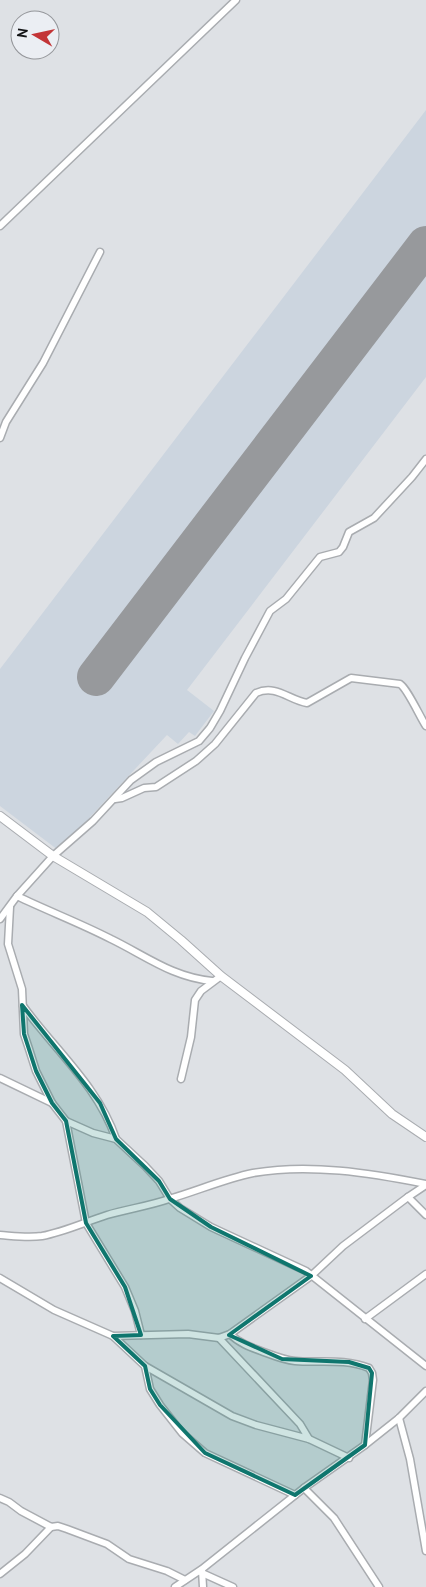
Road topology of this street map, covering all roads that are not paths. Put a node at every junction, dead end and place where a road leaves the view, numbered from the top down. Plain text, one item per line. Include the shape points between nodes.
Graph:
1 (236, 0) edge
2 (0, 226) edge
3 (100, 252) dead end
4 (0, 438) edge
5 (426, 459) edge
6 (426, 726) edge
7 (115, 799) junction
8 (0, 816) edge
9 (53, 856) junction
10 (17, 896) junction
11 (10, 907) junction
12 (0, 919) edge
13 (222, 976) junction
14 (212, 981) junction
15 (22, 1005) junction
16 (0, 1078) edge
17 (181, 1079) dead end
18 (52, 1103) junction
19 (66, 1121) junction
20 (426, 1138) edge
21 (116, 1139) junction
22 (426, 1185) edge
23 (408, 1197) junction
24 (170, 1199) junction
25 (426, 1215) edge
26 (86, 1223) junction
27 (0, 1234) edge
28 (426, 1274) edge
29 (311, 1276) junction
30 (0, 1278) edge
31 (365, 1319) junction
32 (230, 1334) junction
33 (141, 1335) junction
34 (113, 1336) junction
35 (219, 1338) junction
36 (145, 1366) junction
37 (426, 1366) edge
38 (426, 1391) edge
39 (399, 1418) junction
40 (309, 1439) junction
41 (365, 1445) junction
42 (349, 1458) junction
43 (304, 1488) junction
44 (295, 1495) junction
45 (0, 1498) edge
46 (417, 1504) junction
47 (426, 1507) edge
48 (51, 1527) junction
49 (426, 1551) edge
50 (202, 1571) junction
51 (0, 1574) edge
52 (185, 1580) junction
53 (175, 1587) edge
54 (203, 1587) edge
55 (233, 1587) edge
56 (379, 1587) edge

1 - 2 street
3 - 4 street
5 - 7 street via 374,518 349,532 339,552 320,557 286,599 270,611 220,711 199,741 156,762 131,780
6 - 7 street via 405,687 400,684 351,678 308,703 264,689 256,693 215,744 196,761 156,787
7 - 9 street
8 - 9 street
9 - 10 street
9 - 13 street via 147,912
10 - 11 street
10 - 14 street via 90,928 181,976
11 - 12 street
11 - 15 street via 8,944 22,989
13 - 14 street
13 - 20 street
14 - 17 street via 195,1000 191,1037
15 - 18 street via 24,1034 36,1071
15 - 21 street via 100,1103
16 - 18 street
18 - 19 street
19 - 21 street
19 - 26 street
21 - 24 street via 150,1171
22 - 23 street
22 - 24 street via 338,1171 274,1170
23 - 25 street
23 - 29 street via 343,1246
24 - 26 street
24 - 29 street via 211,1227 300,1267
26 - 27 street via 40,1236
26 - 33 street via 125,1287
28 - 31 street
29 - 31 street
29 - 32 street
30 - 34 street via 54,1310
31 - 37 street
32 - 35 street
32 - 41 street via 249,1347 282,1359 349,1362 369,1368 373,1380
33 - 34 street
33 - 35 street via 188,1334
34 - 36 street
35 - 40 street via 300,1424
36 - 40 street via 232,1416
36 - 44 street via 150,1389 160,1405 182,1433 205,1453
38 - 39 street
39 - 41 street
39 - 46 street
40 - 42 street
41 - 42 street
42 - 43 street
43 - 44 street
43 - 56 street via 334,1518
44 - 50 street
45 - 48 street
46 - 47 street
46 - 49 street
48 - 51 street
48 - 52 street via 58,1526 107,1544 129,1559
50 - 52 street
50 - 54 street
50 - 55 street
52 - 53 street

